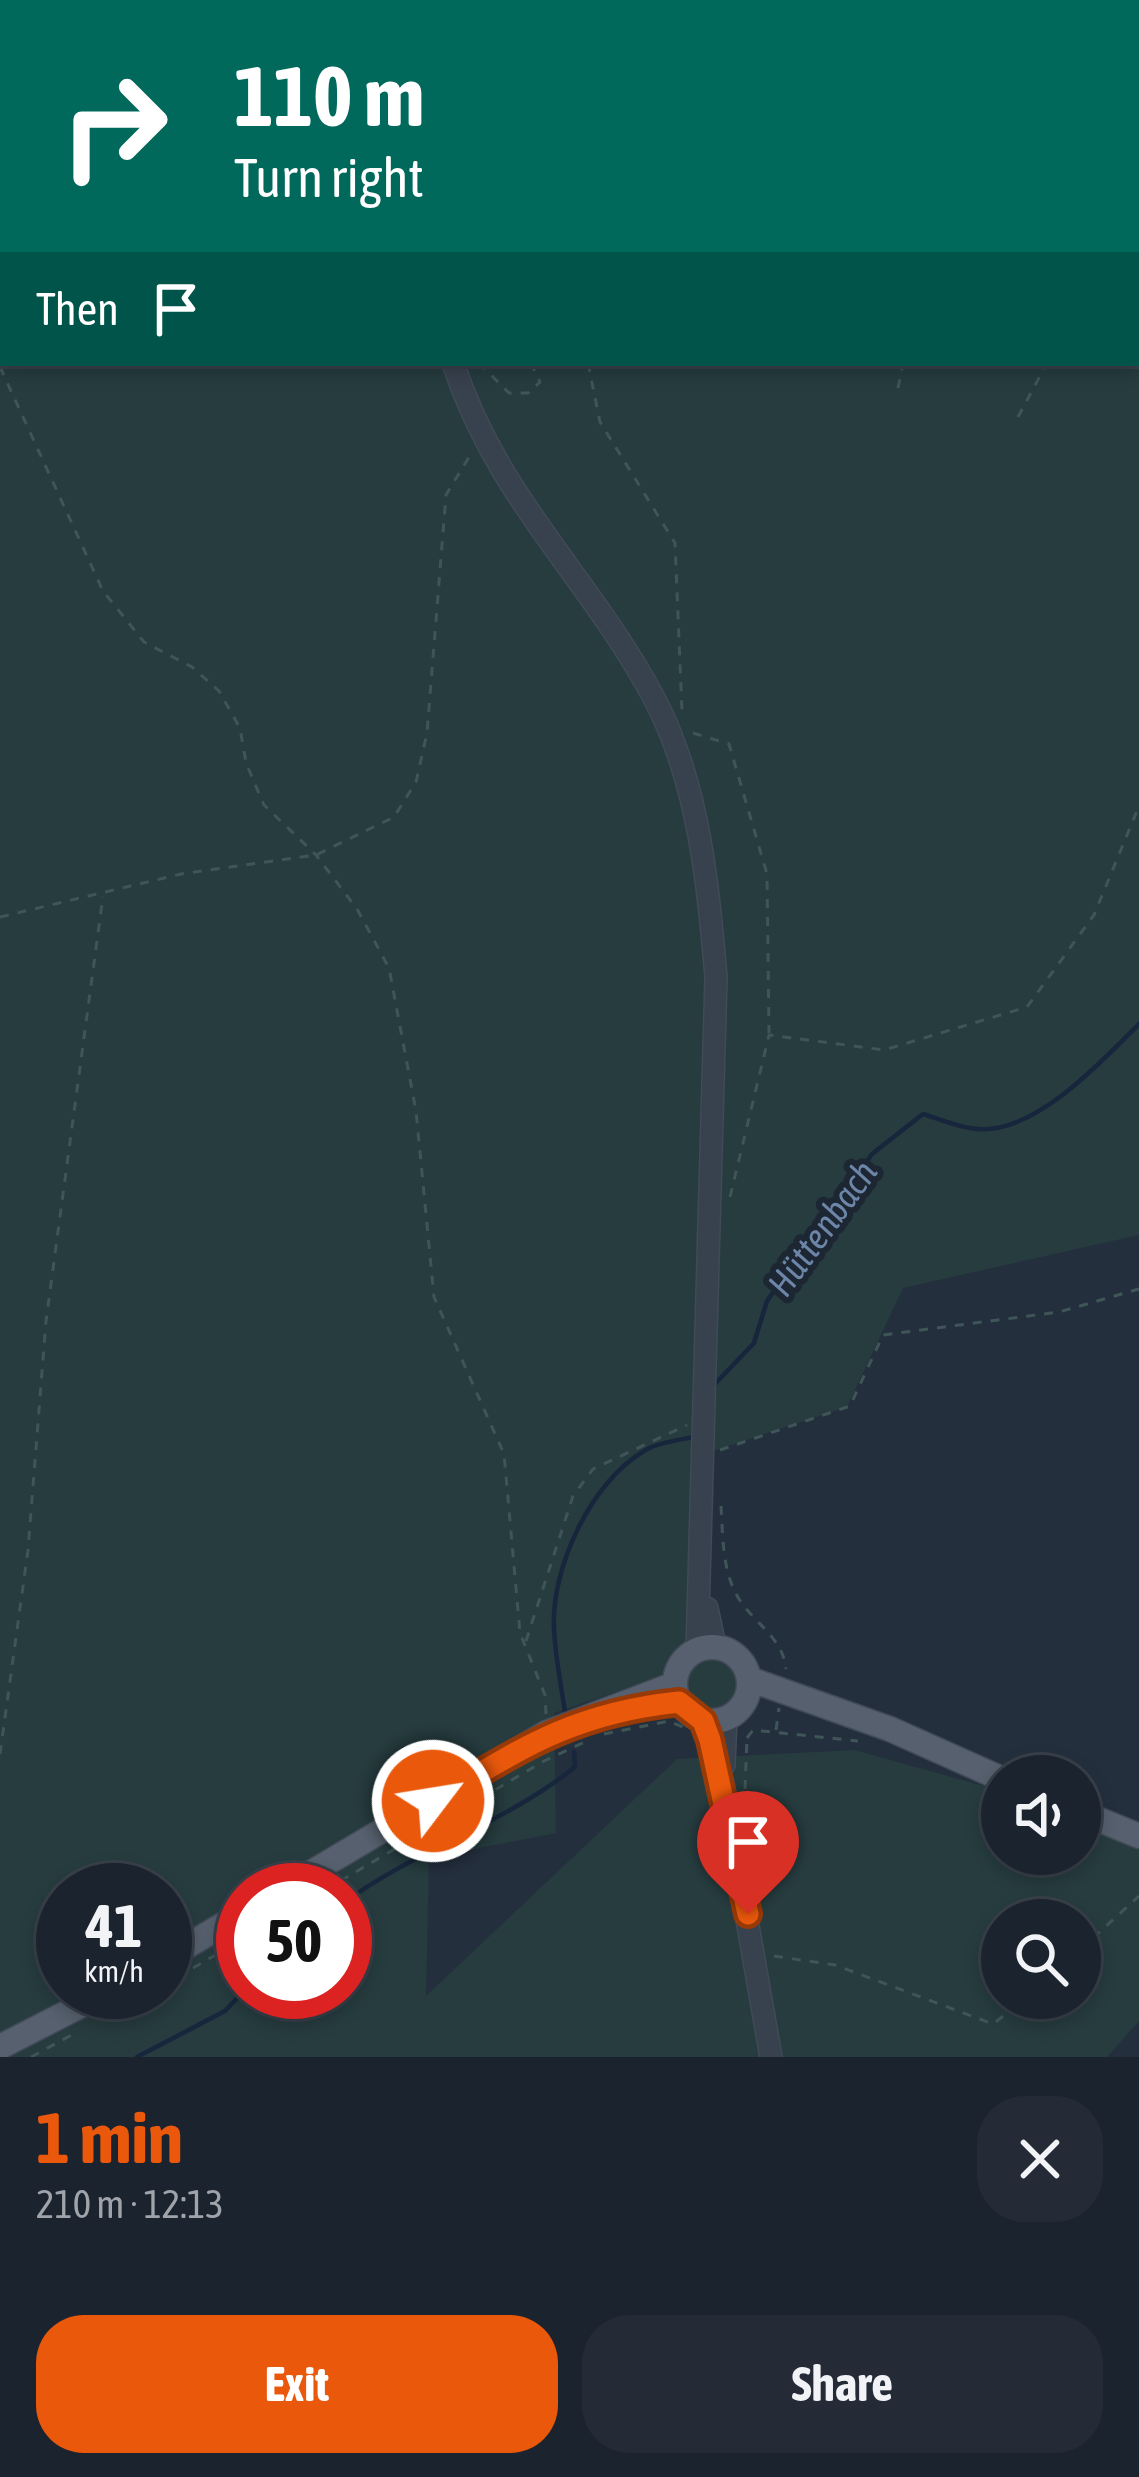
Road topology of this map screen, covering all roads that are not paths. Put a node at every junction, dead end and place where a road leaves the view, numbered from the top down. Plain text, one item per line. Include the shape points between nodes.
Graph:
1 (454, 366) edge
2 (706, 1648) junction
3 (748, 1688) junction
4 (677, 1693) junction
5 (716, 1730) junction
6 (981, 1770) edge
7 (1101, 1821) edge
8 (1139, 1836) edge
9 (327, 1863) edge
10 (216, 1933) edge
11 (192, 1952) edge
12 (55, 2019) edge
13 (0, 2048) edge
14 (771, 2057) edge

1 - 2 street via 484,444 524,512 584,586 656,701 707,875 716,977 701,1420
2 - 3 main road via 739,1658
2 - 4 main road via 685,1659
3 - 5 main road
3 - 6 main road via 811,1701
4 - 5 main road
4 - 9 main road via 546,1733
5 - 14 street
7 - 8 main road
10 - 11 main road
12 - 13 main road

